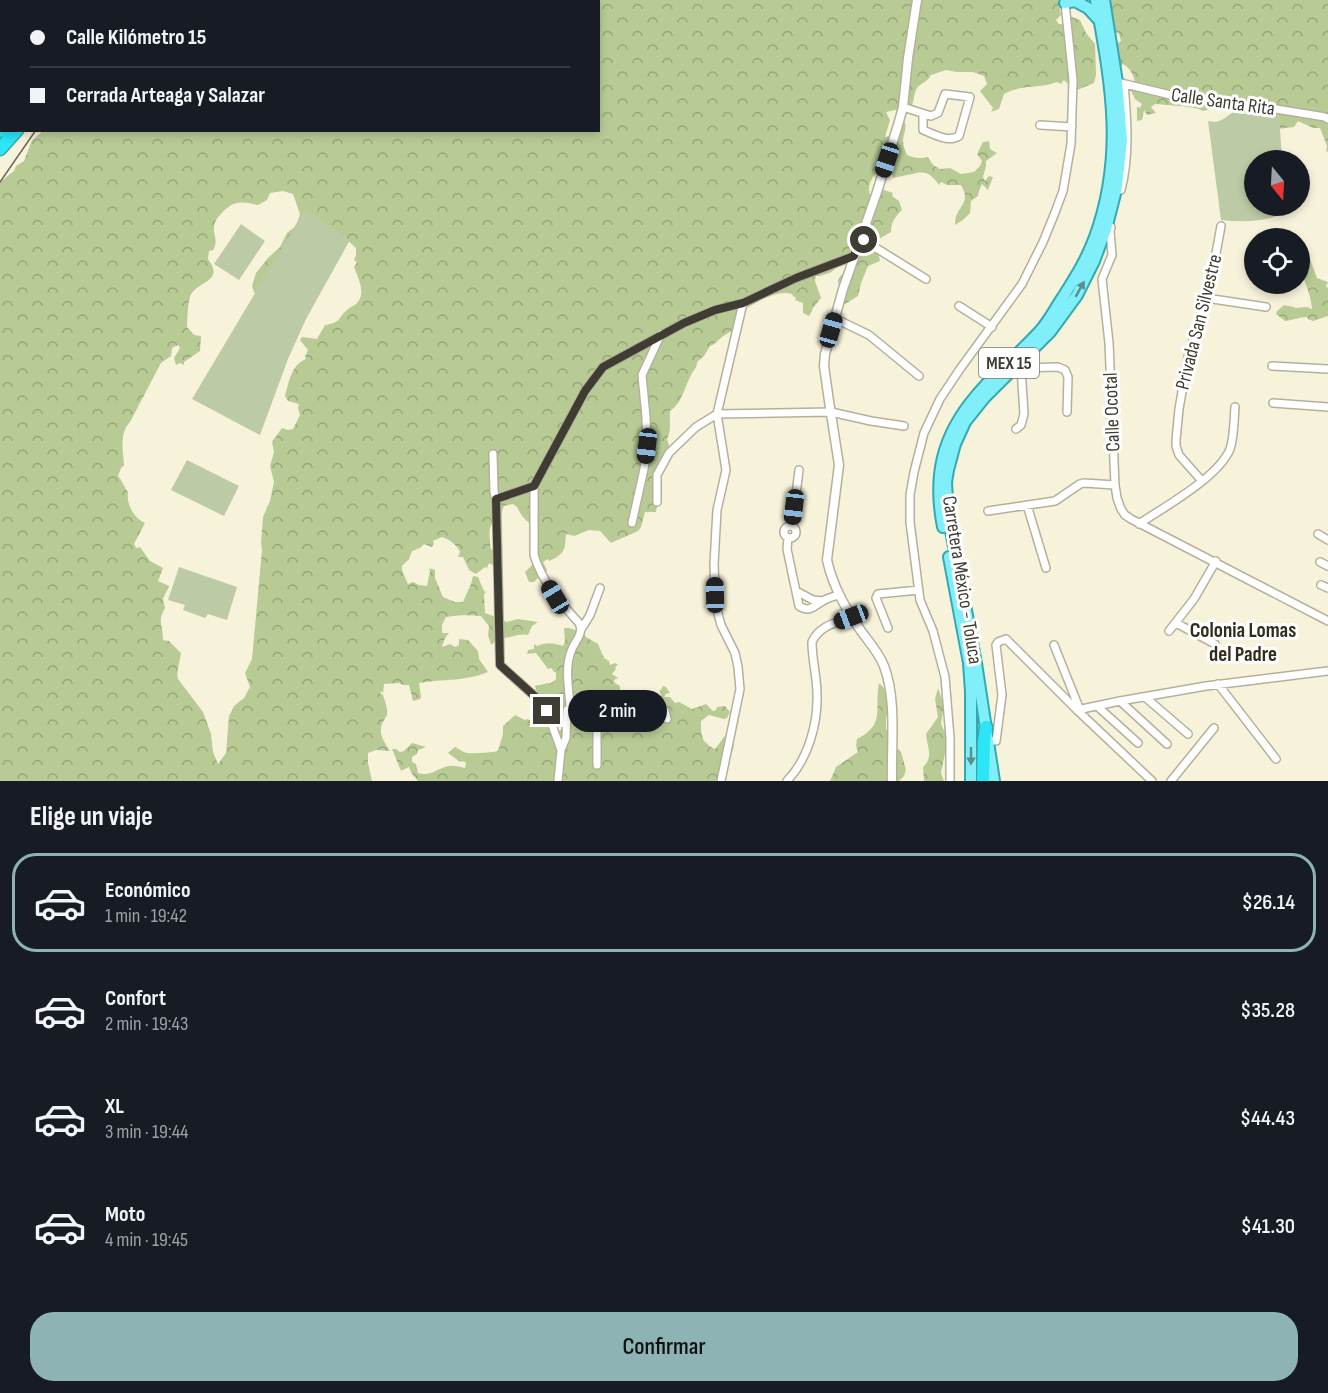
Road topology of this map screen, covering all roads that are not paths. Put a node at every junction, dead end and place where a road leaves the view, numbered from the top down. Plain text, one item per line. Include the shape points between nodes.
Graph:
1 (917, 0) edge
2 (1095, 0) edge
3 (1104, 0) edge
4 (1079, 1) edge
5 (1064, 2) edge
6 (1099, 21) junction
7 (1121, 83) junction
8 (903, 107) junction
9 (923, 114) junction
10 (1328, 119) edge
11 (1040, 125) dead end
12 (1072, 127) junction
13 (15, 132) edge
14 (0, 149) edge
15 (1221, 226) dead end
16 (860, 238) junction
17 (854, 256) junction
18 (926, 279) dead end
19 (1206, 298) junction
20 (743, 303) junction
21 (959, 306) dead end
22 (1266, 307) dead end
23 (834, 318) junction
24 (992, 327) junction
25 (661, 334) junction
26 (1272, 366) dead end
27 (1018, 368) junction
28 (1328, 369) edge
29 (919, 376) dead end
30 (1272, 403) dead end
31 (1235, 407) dead end
32 (1328, 407) edge
33 (831, 412) junction
34 (1067, 412) dead end
35 (717, 414) junction
36 (904, 426) dead end
37 (1016, 429) dead end
38 (493, 454) dead end
39 (799, 470) dead end
40 (1202, 481) junction
41 (1115, 485) junction
42 (534, 486) junction
43 (496, 499) junction
44 (657, 502) dead end
45 (1027, 505) junction
46 (988, 511) dead end
47 (632, 523) dead end
48 (1139, 524) junction
49 (1318, 534) dead end
50 (1328, 540) edge
51 (1216, 561) junction
52 (1320, 562) dead end
53 (1328, 566) edge
54 (1046, 568) dead end
55 (600, 588) dead end
56 (919, 590) junction
57 (796, 591) junction
58 (838, 595) junction
59 (823, 601) junction
60 (851, 617) junction
61 (1328, 621) edge
62 (1176, 623) junction
63 (582, 628) junction
64 (888, 628) dead end
65 (1169, 631) dead end
66 (1215, 644) dead end
67 (1054, 645) dead end
68 (1328, 671) edge
69 (1218, 684) junction
70 (1145, 697) junction
71 (1119, 701) junction
72 (1097, 706) junction
73 (570, 707) junction
74 (1078, 710) junction
75 (667, 719) dead end
76 (597, 721) junction
77 (986, 727) junction
78 (1214, 728) dead end
79 (1188, 734) dead end
80 (988, 741) junction
81 (1138, 743) dead end
82 (1167, 744) dead end
83 (561, 750) junction
84 (1276, 759) dead end
85 (597, 765) dead end
86 (558, 781) edge
87 (721, 781) edge
88 (787, 781) edge
89 (892, 781) edge
90 (950, 781) edge
91 (971, 781) edge
92 (983, 781) edge
93 (994, 781) edge
94 (1152, 781) edge
95 (1171, 781) edge

1 - 8 street
2 - 6 main road, Carretera México - Toluca / MEX 15
3 - 7 main road, Carretera México - Toluca / MEX 15
4 - 5 main road
4 - 6 main road
5 - 12 street via 1073,80
6 -> 91 main road, Carretera México - Toluca / MEX 15 via 1110,89 1113,145 1111,178 1095,238 1046,324 976,395 960,417 941,465 940,513 969,663
7 - 10 street, Calle Santa Rita via 1179,97
27 -> 7 main road, Carretera México - Toluca / MEX 15 via 1077,295 1102,240 1113,206 1121,155
7 - 41 street, Calle Ocotal via 1127,126 1126,156 1110,231 1112,255 1102,279
8 - 9 street
8 - 16 street
9 - 9 street via 938,113 945,94 970,97 960,136 955,139 923,130
11 - 12 street
12 - 24 street via 1063,191 1054,215 1022,284
13 - 14 highway
15 - 19 street, Privada San Silvestre
16 - 17 street
16 - 18 street
17 - 20 street
17 - 23 street
19 - 22 street
19 - 40 street, Privada San Silvestre via 1188,357 1176,446
20 - 25 street via 715,310
20 - 35 street
21 - 24 street
23 - 29 street via 870,335
23 - 33 street via 824,366
24 - 56 street via 940,399 924,433 910,495
25 - 42 street via 603,367 585,391
25 - 47 street via 642,375 647,446
26 - 28 street
27 - 34 street via 1058,367 1066,371
27 - 37 street via 1024,414
27 - 77 main road, Carretera México - Toluca / MEX 15 via 985,398 963,426 946,482 948,515
30 - 32 street
31 - 40 street via 1231,446 1224,460
33 - 35 street
33 - 36 street
33 - 58 street via 839,465 827,560
35 - 44 street via 696,427 669,453 657,475
35 - 87 street via 726,470 717,510 715,595 721,625 735,653 740,682
38 - 43 street
39 - 57 street via 792,526 796,534 788,538 787,549
40 - 48 street
41 - 45 street via 1080,484 1055,501
41 - 48 street, Calle Ocotal via 1121,509
42 - 43 street
42 - 63 street via 536,563 555,597
43 - 83 street via 500,665 543,705
45 - 46 street
45 - 54 street
48 - 51 street, Calle Ocotal
49 - 50 street
51 - 61 street, Calle Ocotal
51 - 62 street
52 - 53 street
55 - 63 street
56 - 64 street via 878,594 876,598
56 - 90 street via 945,677
57 - 59 street
57 - 59 street via 801,608 815,607
58 - 59 street
58 - 60 street
60 - 88 street via 820,630 812,642 815,719 810,743 796,772
60 - 89 street via 880,658 888,680
62 - 65 street
62 - 66 street
63 - 73 street via 567,665
67 - 74 street
68 - 69 street
69 - 70 street
69 - 84 street
70 - 71 street
70 - 79 street
71 - 72 street
71 - 82 street
72 - 74 street
72 - 81 street
73 - 76 street via 578,707
73 - 83 street
74 - 80 street via 1008,640 1001,641 996,645 1002,695 996,741
74 - 94 street
75 - 76 street via 659,704 632,700 615,705 602,721
76 - 85 street
77 - 80 main road, Carretera México - Toluca / MEX 15
77 - 92 highway
78 - 95 street
80 - 93 main road, Carretera México - Toluca / MEX 15
83 - 86 street

